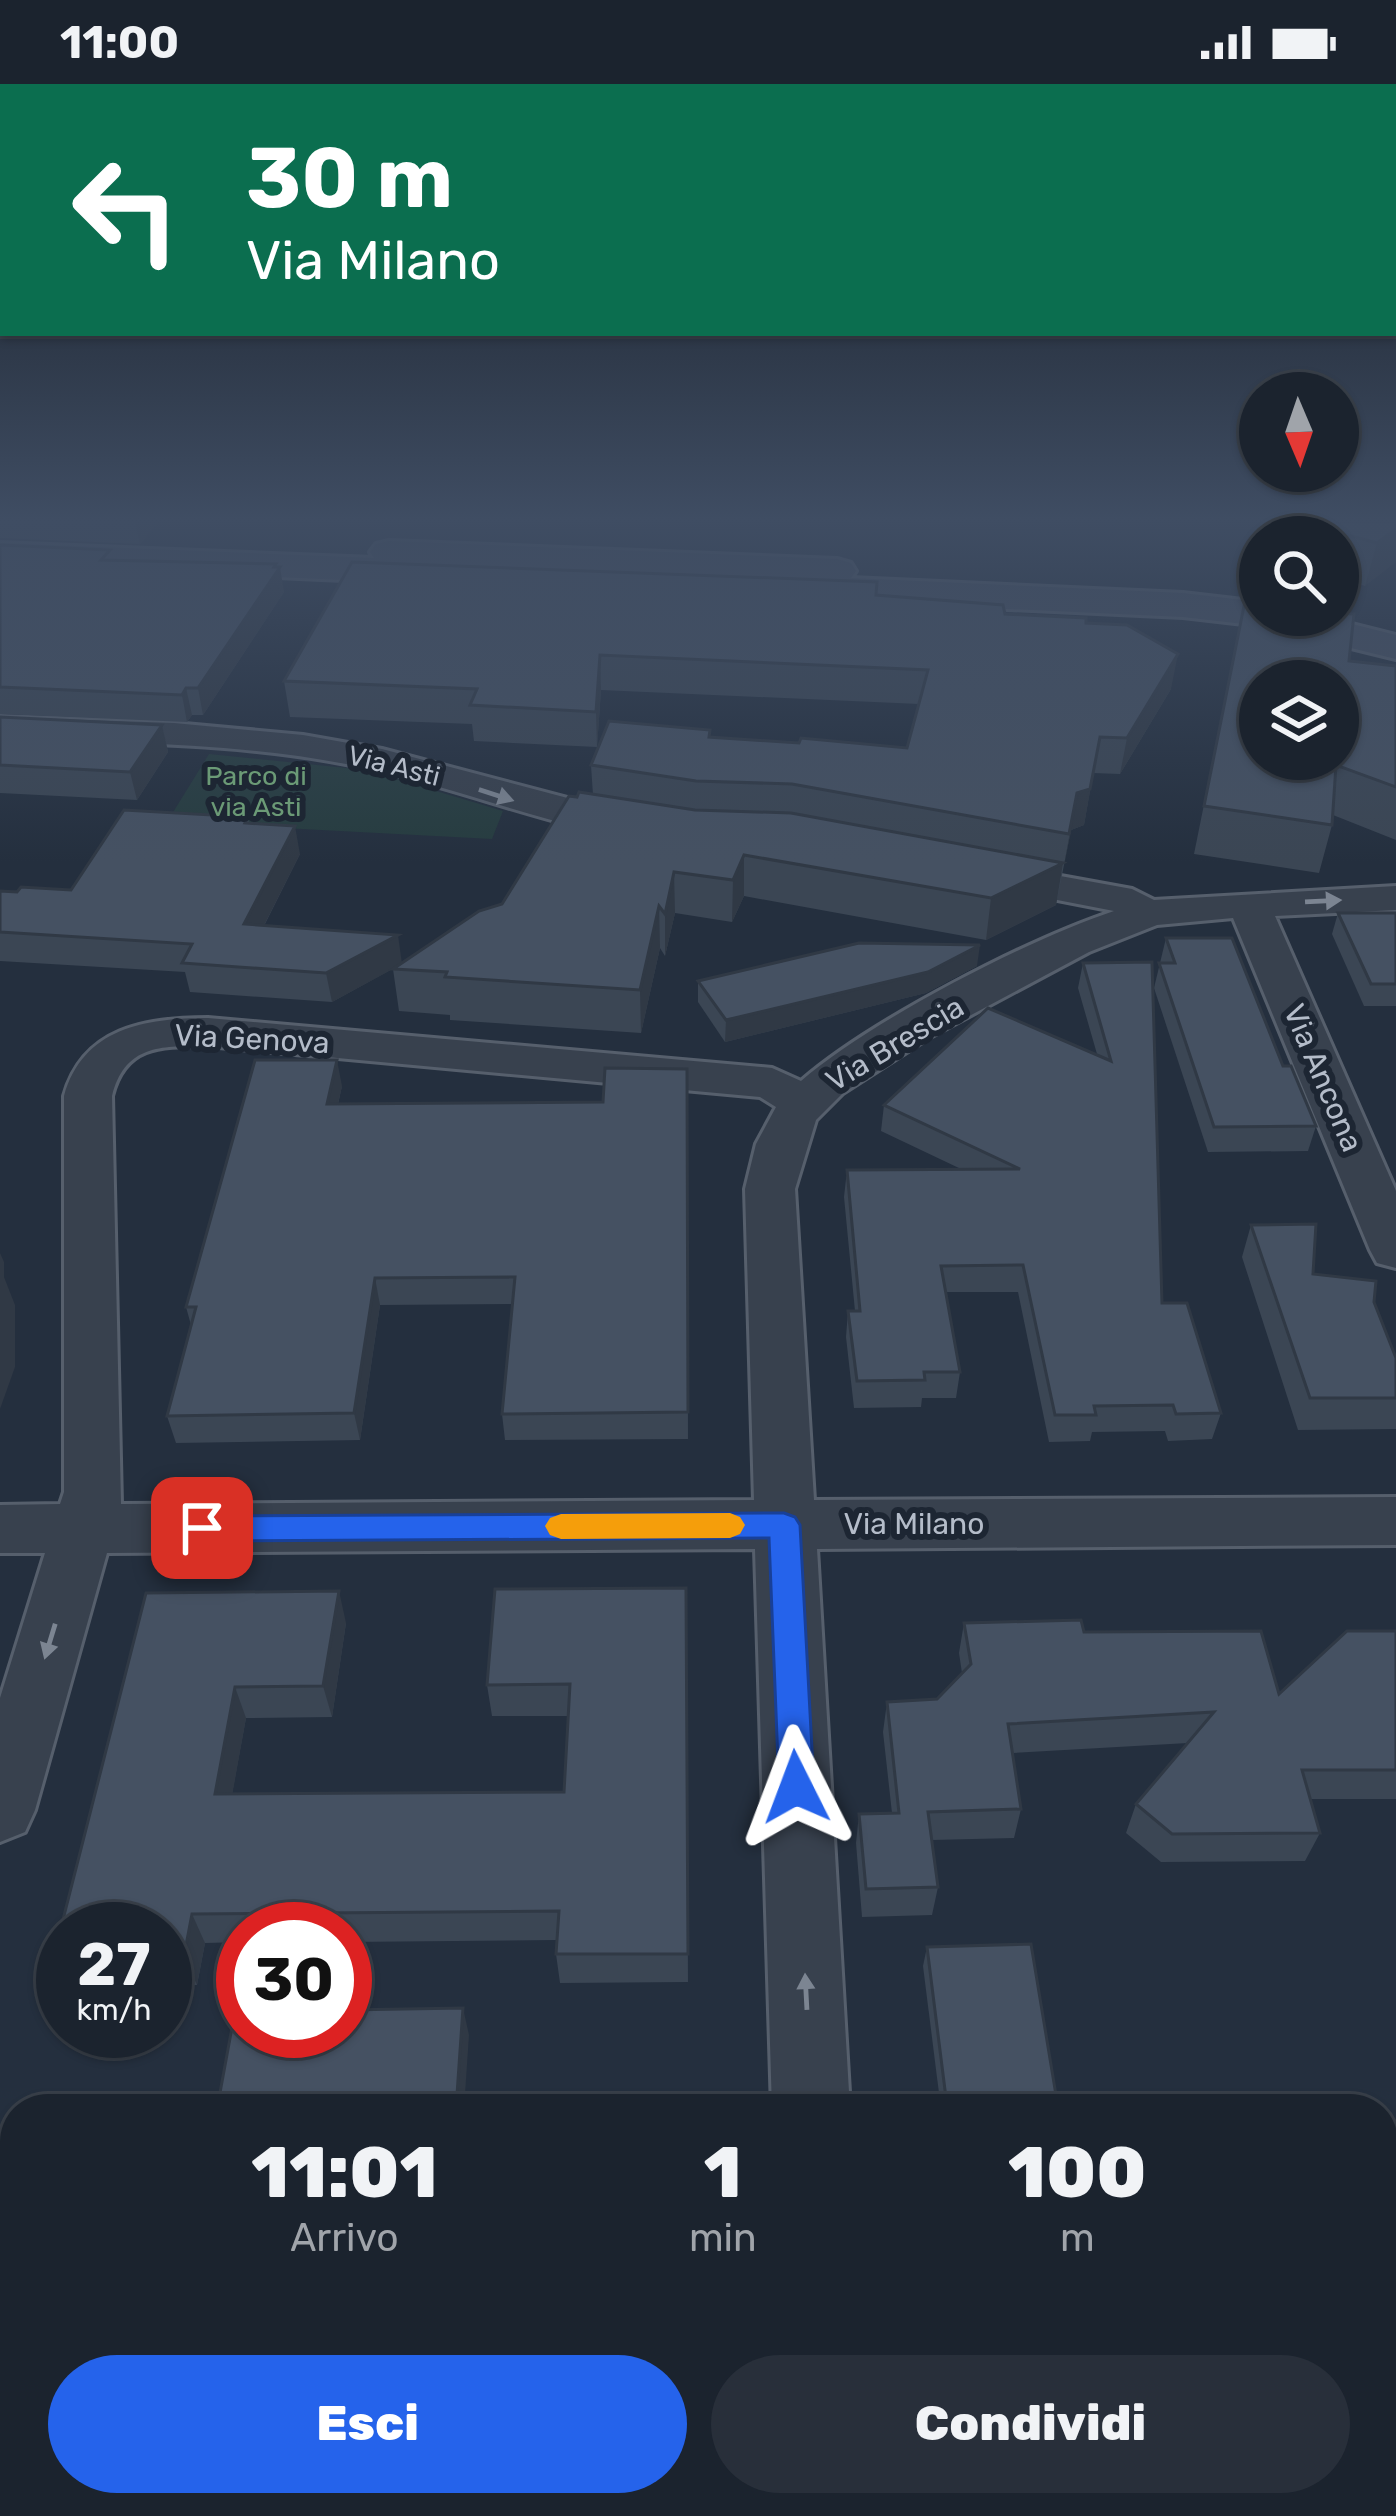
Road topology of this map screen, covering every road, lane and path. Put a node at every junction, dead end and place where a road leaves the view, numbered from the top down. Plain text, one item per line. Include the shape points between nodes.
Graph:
1 (1352, 636) edge
2 (1396, 647) edge
3 (0, 728) edge
4 (658, 830) edge
5 (945, 867) edge
6 (1396, 898) edge
7 (1250, 905) junction
8 (1165, 911) junction
9 (803, 1104) junction
10 (1396, 1250) edge
11 (1396, 1521) edge
12 (784, 1525) junction
13 (0, 1529) edge
14 (84, 1529) junction
15 (0, 1810) edge
16 (810, 2094) edge

1 - 2 main road
3 -> 4 street, Via Asti via 342,752 554,811
5 - 8 street
7 -> 6 street
7 - 8 street
7 - 10 street, Via Ancona
8 - 9 street, Via Brescia via 1099,930 932,1018
9 - 12 street, Via Brescia via 775,1159 770,1189
9 - 14 street, Via Genova via 772,1083 208,1032 136,1037 112,1050 88,1096 94,1492
11 - 12 street, Via Milano
12 - 14 street, Via Milano
16 -> 12 street, Via Brescia
13 - 14 street, Via Milano
14 -> 15 street

